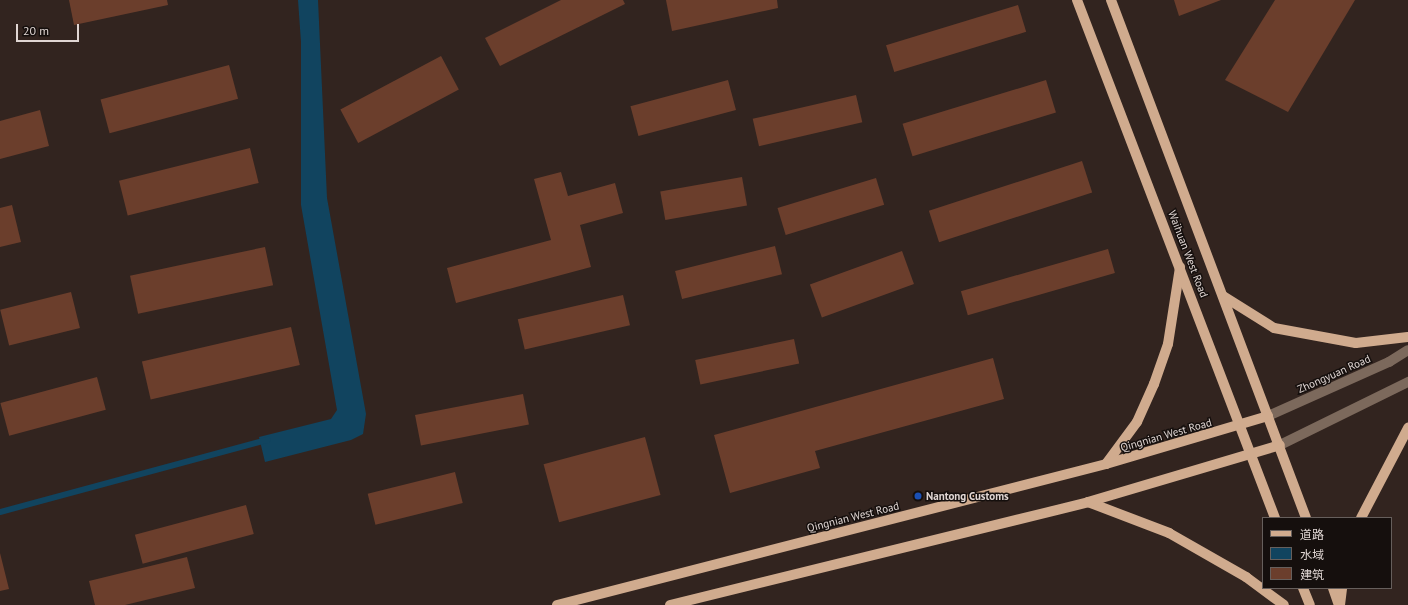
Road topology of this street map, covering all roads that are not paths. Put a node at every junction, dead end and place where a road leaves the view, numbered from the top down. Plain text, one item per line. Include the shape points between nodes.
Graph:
1 (1077, 0) edge
2 (1110, 0) edge
3 (1180, 267) junction
4 (1223, 296) junction
5 (1408, 337) edge
6 (1408, 350) edge
7 (1408, 382) edge
8 (1268, 416) junction
9 (1240, 426) junction
10 (1408, 428) edge
11 (1280, 445) junction
12 (1251, 455) junction
13 (1106, 464) junction
14 (1088, 502) junction
15 (1275, 517) edge
16 (1306, 517) edge
17 (1362, 517) edge
18 (1262, 589) edge
19 (1262, 589) edge
20 (1304, 589) edge
21 (1333, 589) edge
22 (1342, 589) edge
23 (557, 605) edge
24 (670, 605) edge
25 (1284, 605) edge
26 (1310, 605) edge
27 (1340, 605) edge

1 - 3 main road, Waihuan West Road
2 - 4 main road, Waihuan West Road
3 - 9 main road, Waihuan West Road
3 - 13 main road via 1168,344 1154,384 1137,422
4 - 5 main road via 1274,328 1356,343
4 - 8 main road, Waihuan West Road
6 - 8 street, Zhongyuan Road via 1389,362
7 - 11 street
8 - 9 main road, Qingnian West Road
8 - 11 main road, Waihuan West Road
9 - 12 main road, Waihuan West Road
9 - 13 main road, Qingnian West Road
10 - 17 main road
11 - 12 main road
11 - 16 main road, Waihuan West Road
12 - 14 main road
12 - 15 main road, Waihuan West Road
13 - 23 main road, Qingnian West Road
14 - 18 main road via 1169,533
14 - 24 main road
19 - 25 main road
20 - 26 main road
21 - 27 main road
22 - 27 main road

